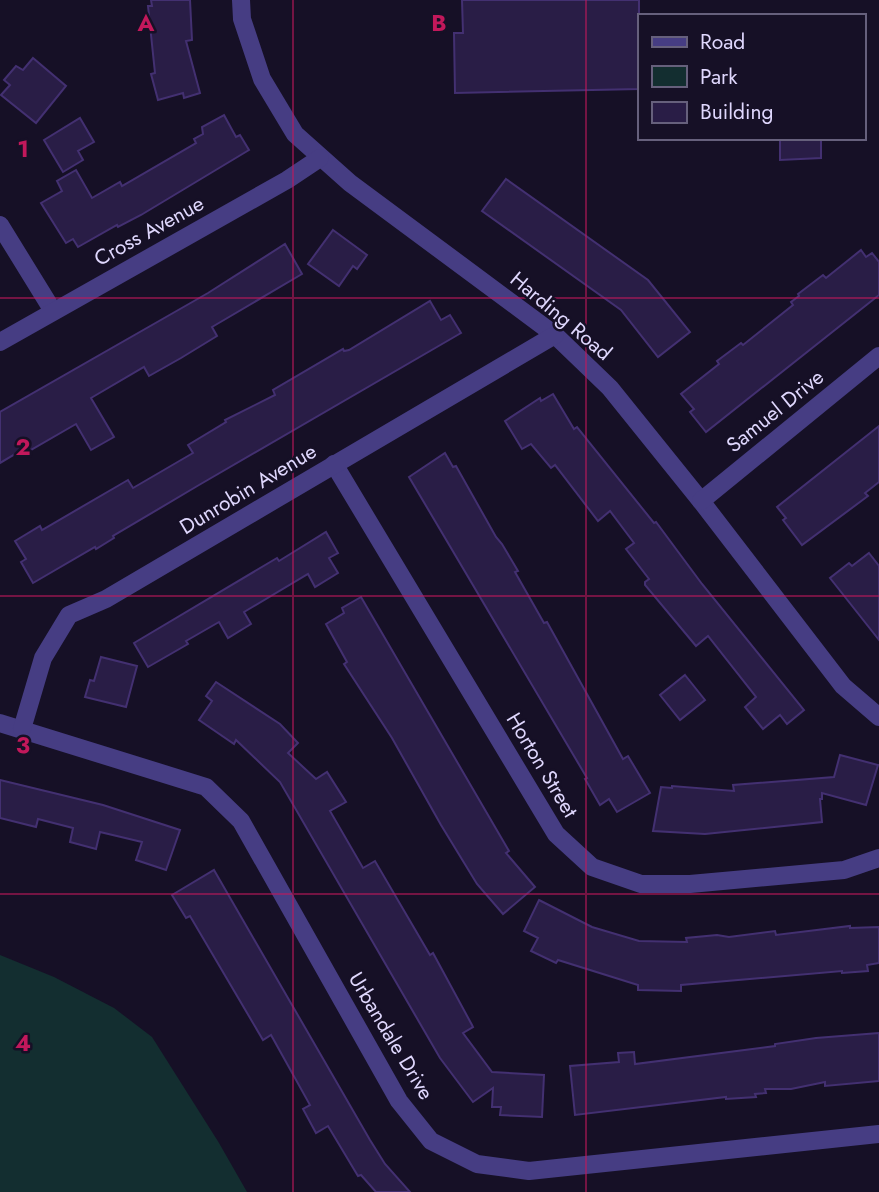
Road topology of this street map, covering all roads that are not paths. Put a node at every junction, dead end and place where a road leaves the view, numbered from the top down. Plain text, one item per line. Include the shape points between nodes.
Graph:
1 (241, 0) edge
2 (320, 158) junction
3 (0, 225) edge
4 (53, 311) junction
5 (555, 335) junction
6 (0, 342) edge
7 (879, 356) edge
8 (334, 464) junction
9 (701, 501) junction
10 (879, 717) edge
11 (0, 723) edge
12 (22, 729) junction
13 (879, 858) edge
14 (879, 1134) edge

1 - 2 street, Harding Road via 242,19 262,79 295,134
2 - 4 street, Cross Avenue
2 - 5 street, Harding Road
3 - 4 street
4 - 6 street, Cross Avenue
5 - 8 street, Dunrobin Avenue
5 - 9 street, Harding Road via 610,388
7 - 9 street, Samuel Drive
8 - 12 street, Dunrobin Avenue via 106,599 69,615 43,658
8 - 13 street, Horton Street via 556,834 592,867 641,884 690,884 844,870
9 - 10 street, Harding Road via 843,686
11 - 12 street, Urbandale Drive
12 - 14 street, Urbandale Drive via 206,787 241,821 399,1101 431,1141 477,1164 529,1171

